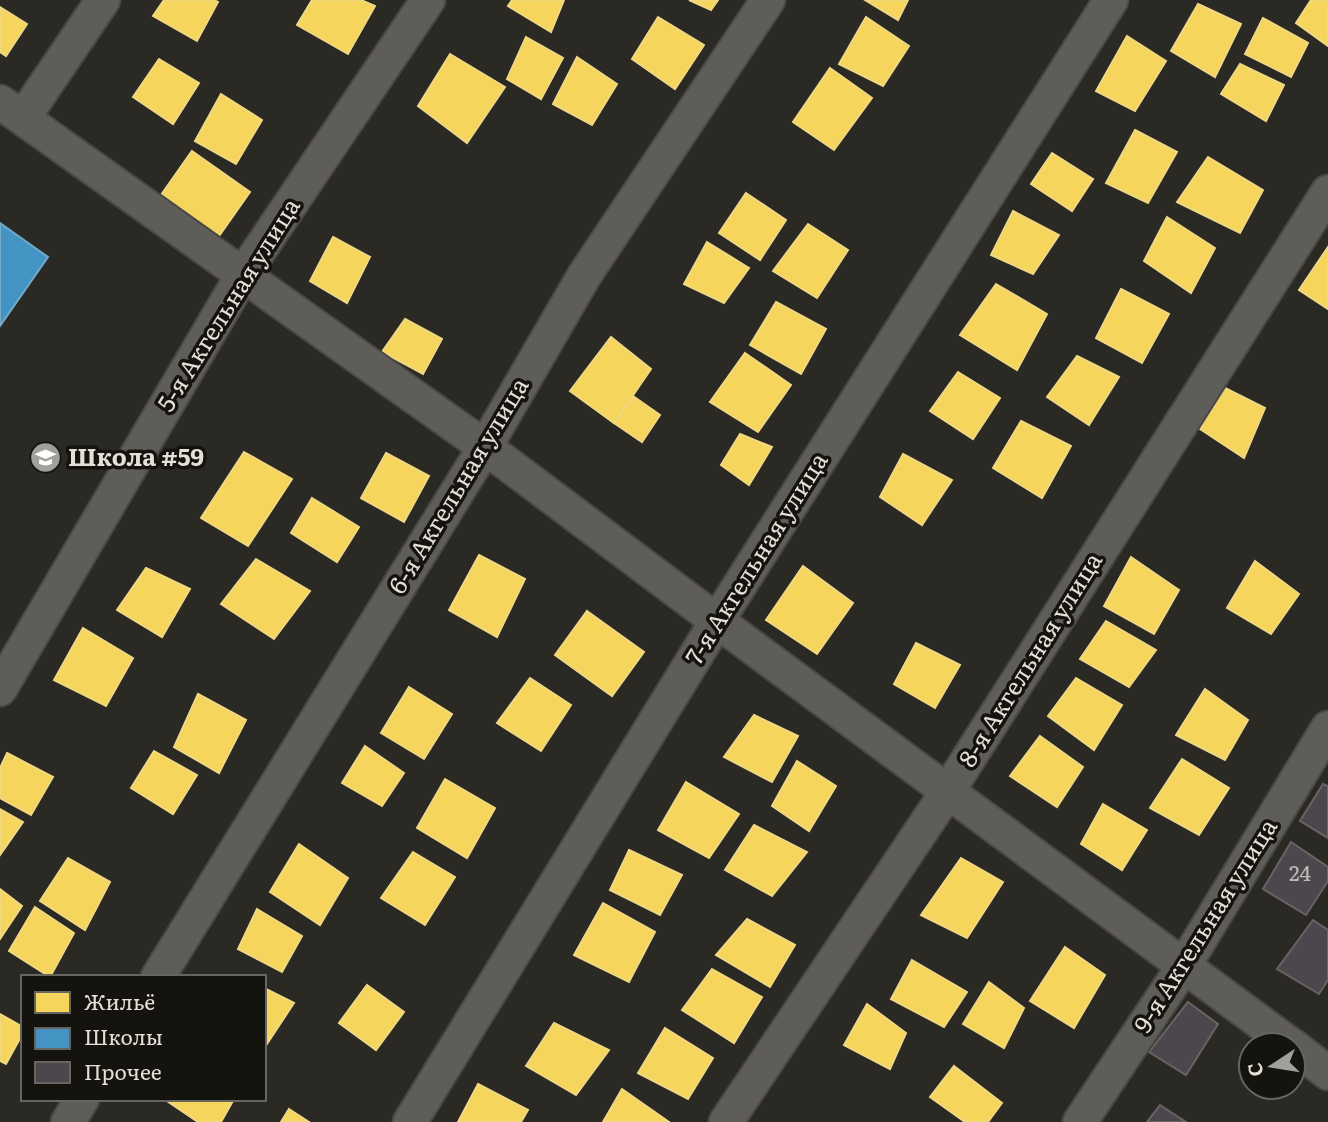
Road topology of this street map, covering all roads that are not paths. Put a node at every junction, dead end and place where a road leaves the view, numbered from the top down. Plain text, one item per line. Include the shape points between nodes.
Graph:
1 (103, 0) edge
2 (428, 0) edge
3 (768, 0) edge
4 (1111, 0) edge
5 (12, 110) edge
6 (1328, 192) edge
7 (242, 276) junction
8 (485, 447) junction
9 (717, 621) junction
10 (0, 689) edge
11 (1328, 728) edge
12 (948, 791) junction
13 (1185, 964) junction
14 (159, 975) edge
15 (1272, 1031) edge
16 (1307, 1057) edge
17 (1327, 1071) edge
18 (81, 1101) edge
19 (68, 1122) edge
20 (410, 1122) edge
21 (726, 1122) edge
22 (1080, 1122) edge

1 - 5 street
2 - 7 street, 5-я Акгельная улица
3 - 8 street, 6-я Акгельная улица via 584,276
4 - 9 street, 7-я Акгельная улица
5 - 7 street
6 - 12 street, 8-я Акгельная улица
7 - 8 street
7 - 10 street, 5-я Акгельная улица
8 - 9 street
8 - 14 street, 6-я Акгельная улица
9 - 12 street
9 - 20 street, 7-я Акгельная улица
11 - 13 street, 9-я Акгельная улица
12 - 13 street
12 - 21 street, 8-я Акгельная улица
13 - 15 street
13 - 22 street, 9-я Акгельная улица
16 - 17 street
18 - 19 street

